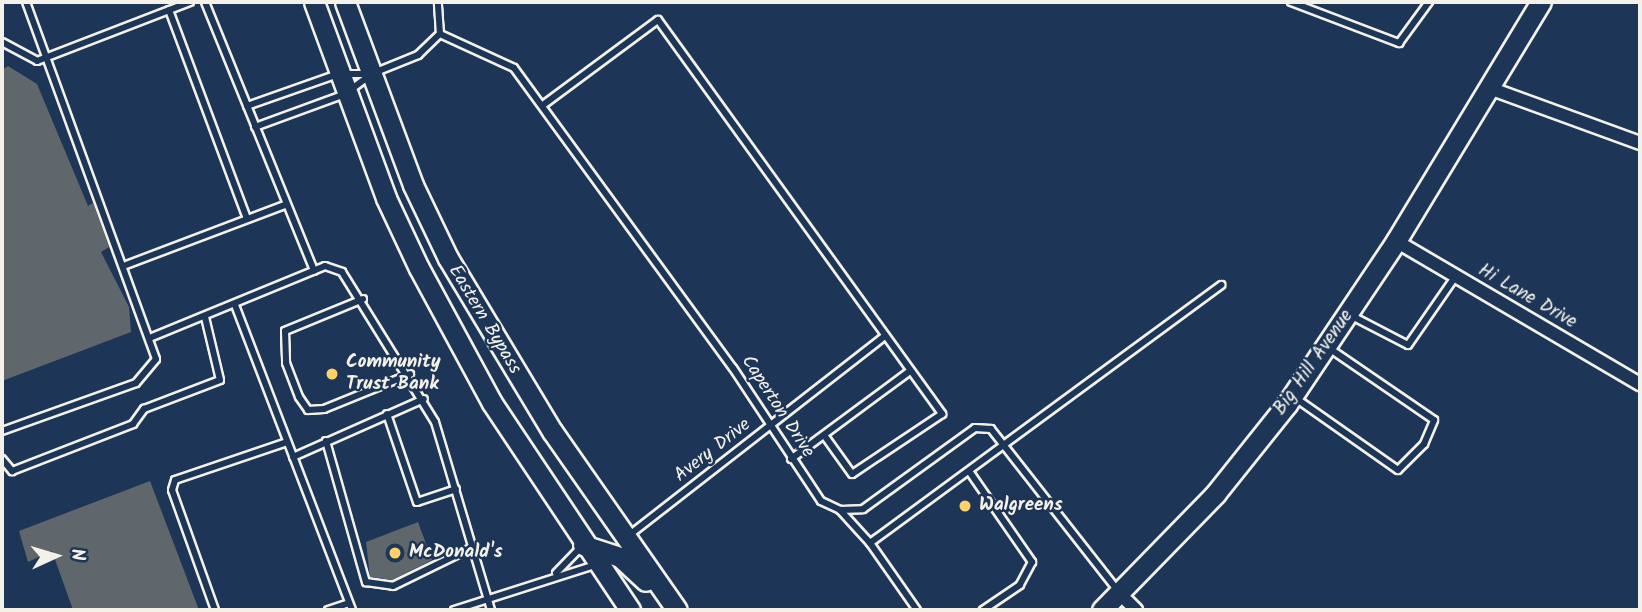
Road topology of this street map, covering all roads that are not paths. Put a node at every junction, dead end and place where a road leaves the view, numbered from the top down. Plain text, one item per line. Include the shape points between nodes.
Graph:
1 (26, 2) edge
2 (190, 2) edge
3 (205, 2) edge
4 (314, 2) edge
5 (345, 2) edge
6 (438, 2) edge
7 (1291, 2) edge
8 (1429, 2) edge
9 (1541, 2) edge
10 (169, 10) junction
11 (440, 34) junction
12 (2, 42) edge
13 (46, 58) junction
14 (338, 74) junction
15 (371, 74) junction
16 (1489, 88) junction
17 (345, 94) junction
18 (543, 105) junction
19 (247, 106) junction
20 (254, 127) junction
21 (1640, 143) edge
22 (285, 205) junction
23 (247, 219) junction
24 (1396, 241) junction
25 (126, 265) junction
26 (314, 271) junction
27 (1455, 276) junction
28 (1221, 285) dead end
29 (363, 299) junction
30 (235, 305) junction
31 (1349, 314) junction
32 (205, 317) junction
33 (152, 337) junction
34 (884, 337) junction
35 (1327, 346) junction
36 (910, 371) junction
37 (410, 374) junction
38 (1640, 384) edge
39 (1292, 396) junction
40 (424, 399) junction
41 (387, 414) junction
42 (769, 428) junction
43 (2, 431) edge
44 (824, 435) junction
45 (326, 441) junction
46 (287, 442) junction
47 (1005, 445) junction
48 (293, 457) junction
49 (2, 459) edge
50 (791, 459) junction
51 (969, 471) junction
52 (456, 489) junction
53 (840, 510) junction
54 (626, 538) junction
55 (870, 543) junction
56 (583, 545) junction
57 (471, 548) junction
58 (597, 565) junction
59 (552, 577) junction
60 (1120, 594) junction
61 (486, 598) junction
62 (350, 607) edge
63 (215, 610) edge
64 (328, 610) edge
65 (454, 610) edge
66 (491, 610) edge
67 (630, 610) edge
68 (674, 610) edge
69 (917, 610) edge
70 (983, 610) edge
71 (1102, 610) edge
72 (1136, 610) edge

1 - 13 lane
2 - 10 lane
3 - 19 lane
4 - 14 main road, Eastern Bypass
5 - 15 main road, Eastern Bypass
6 - 11 lane
7 - 8 lane via 1399,43 1406,42
9 - 16 main road, Big Hill Avenue
10 - 13 lane
10 - 23 lane
11 - 15 lane via 418,55
11 - 18 lane, Caperton Drive via 514,68
12 - 13 lane via 37,61
13 - 25 lane
14 - 15 lane
14 - 17 main road, Eastern Bypass
14 - 19 lane
15 - 17 lane
15 - 54 main road, Eastern Bypass via 448,258 552,431
16 - 21 street
16 - 24 main road, Big Hill Avenue
17 - 20 lane
17 - 56 main road, Eastern Bypass via 419,268 492,403
18 - 34 lane via 658,20
18 - 42 lane, Caperton Drive via 733,368
19 - 20 lane
20 - 22 lane
22 - 23 lane
22 - 26 lane
23 - 25 lane
24 - 27 street, Hi Lane Drive
24 - 31 main road, Big Hill Avenue
25 - 33 lane
26 - 29 lane via 337,268
26 - 30 lane
27 - 31 lane via 1414,340 1402,346
27 - 38 street, Hi Lane Drive
28 - 47 lane
29 - 37 lane
29 - 37 lane via 285,331 286,363 299,397 308,410 324,409
30 - 32 lane
30 - 46 lane
31 - 35 main road, Big Hill Avenue
32 - 33 lane
32 - 49 lane via 220,380 144,409 134,424 12,471
33 - 43 lane via 153,370 136,383
34 - 36 lane
34 - 42 lane, Avery Drive
35 - 39 main road, Big Hill Avenue
35 - 39 lane via 1434,420 1424,444 1398,470
36 - 44 lane
36 - 44 lane via 942,414 852,474
37 - 40 lane
39 - 60 main road, Big Hill Avenue via 1216,493
40 - 41 lane
40 - 52 lane
41 - 45 lane
41 - 52 lane via 417,502
42 - 50 lane, Caperton Drive
42 - 54 lane, Avery Drive
44 - 50 lane
45 - 48 lane
45 - 57 lane via 366,582 382,588 437,568
46 - 48 lane
46 - 63 lane via 175,480 172,490
47 - 51 lane
47 - 53 lane via 991,429 975,428 863,509
47 - 60 lane
48 - 62 lane
50 - 53 lane, Caperton Drive via 821,500
51 - 55 lane
51 - 70 lane via 1031,562 1020,585
52 - 57 lane
53 - 55 lane, Caperton Drive
54 - 68 main road, Eastern Bypass
55 - 69 lane, Caperton Drive
56 - 58 main road, Eastern Bypass
56 - 59 lane
56 - 68 main road via 620,557
57 - 61 lane
58 - 59 lane
58 - 67 main road, Eastern Bypass
59 - 61 lane
60 - 71 main road, Big Hill Avenue
60 - 72 street
61 - 65 lane
61 - 66 lane
62 - 64 lane

